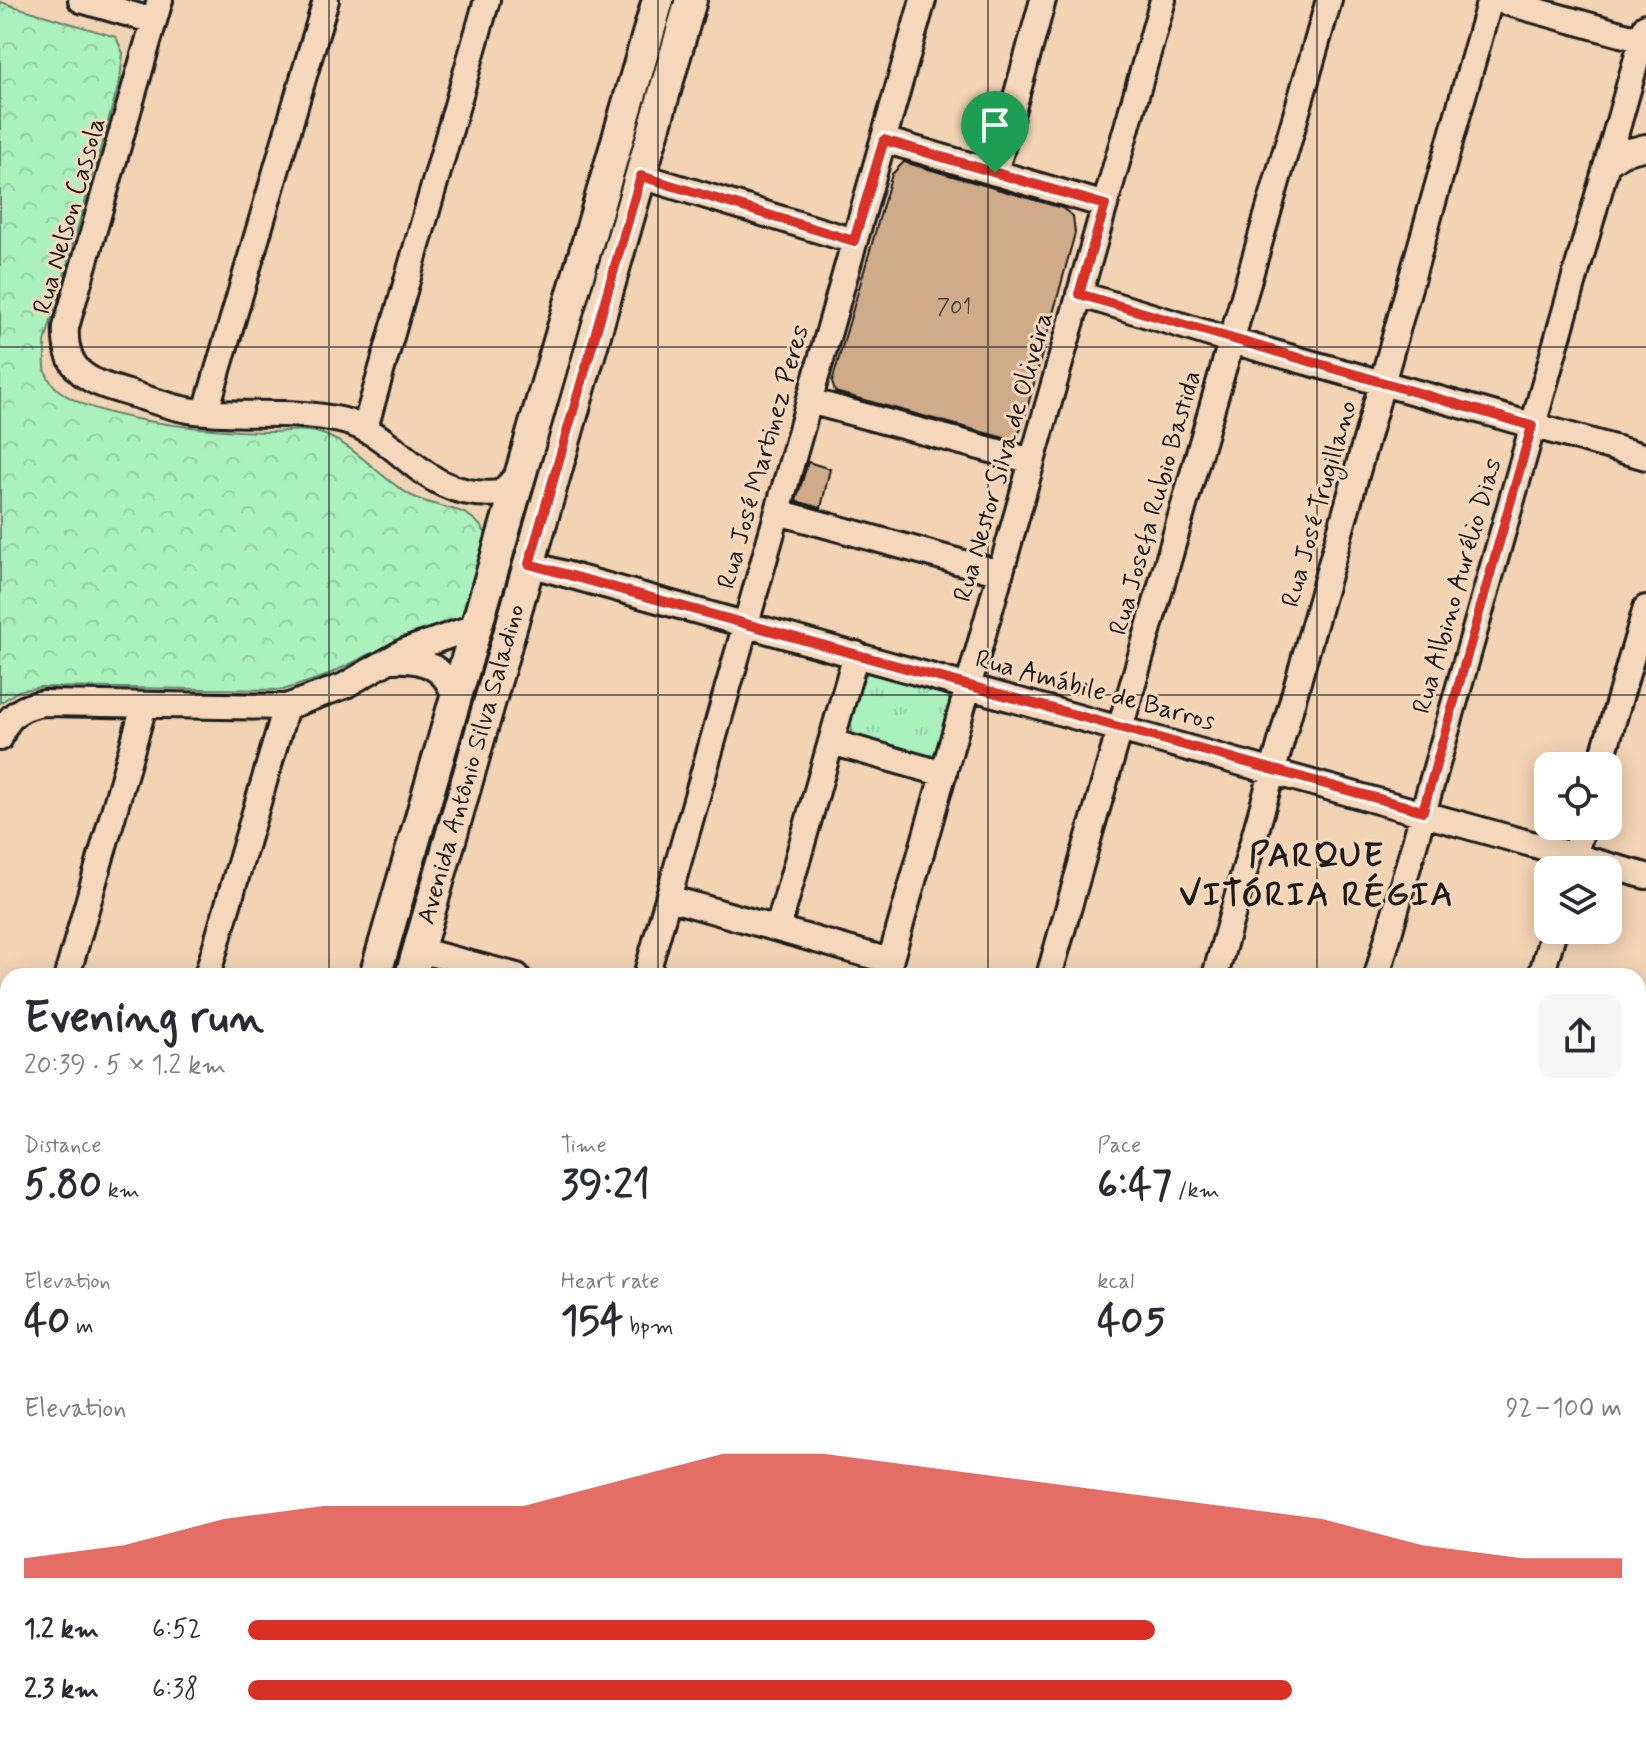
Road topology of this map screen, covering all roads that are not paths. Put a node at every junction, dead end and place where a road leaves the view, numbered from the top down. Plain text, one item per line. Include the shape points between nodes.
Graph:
1 (81, 0) edge
2 (326, 0) edge
3 (487, 0) edge
4 (658, 0) edge
5 (691, 0) edge
6 (923, 0) edge
7 (1043, 0) edge
8 (1163, 0) edge
9 (1329, 0) edge
10 (1490, 0) edge
11 (1498, 0) edge
12 (157, 10) edge
13 (1645, 36) edge
14 (884, 140) junction
15 (1646, 147) edge
16 (1607, 164) junction
17 (995, 173) junction
18 (641, 176) junction
19 (1105, 205) junction
20 (854, 241) junction
21 (1079, 294) junction
22 (1232, 341) junction
23 (1384, 383) junction
24 (809, 401) junction
25 (206, 411) junction
26 (1532, 426) junction
27 (365, 428) junction
28 (1646, 457) edge
29 (1032, 461) junction
30 (520, 473) junction
31 (462, 490) junction
32 (778, 512) junction
33 (500, 545) junction
34 (529, 564) junction
35 (1000, 573) junction
36 (1646, 611) edge
37 (746, 622) junction
38 (477, 626) junction
39 (856, 654) junction
40 (390, 661) junction
41 (969, 685) junction
42 (456, 705) junction
43 (144, 706) junction
44 (286, 707) junction
45 (1120, 726) junction
46 (0, 738) edge
47 (831, 742) junction
48 (1604, 752) edge
49 (1273, 770) junction
50 (944, 774) junction
51 (434, 779) junction
52 (1423, 811) junction
53 (1555, 856) edge
54 (1622, 871) edge
55 (1646, 876) edge
56 (669, 898) junction
57 (778, 928) junction
58 (1550, 944) edge
59 (414, 963) edge
60 (69, 968) edge
61 (209, 968) edge
62 (377, 968) edge
63 (454, 968) edge
64 (648, 968) edge
65 (888, 968) edge
66 (1051, 968) edge
67 (1217, 968) edge
68 (1379, 968) edge
69 (1543, 968) edge

1 - 12 street
2 - 25 street
3 - 27 street
4 - 30 main road, Avenida Antônio Silva Saladino
5 - 18 main road, Avenida Antônio Silva Saladino
6 - 14 street, Rua José Martinez Peres
7 - 17 street
8 - 19 street, Rua Nestor Silva de Oliveira
9 - 22 street, Rua Josefa Rubio Bastida
10 - 23 street, Rua José Trugillano
11 - 13 street
12 - 25 street, Rua Nelson Cassola via 65,345 81,375 95,383
13 - 16 street, Rua Albino Aurélio Dias
14 - 17 street
14 - 20 street, Rua José Martinez Peres
15 - 16 street via 1622,153
16 - 26 street, Rua Albino Aurélio Dias
17 - 19 street
18 - 20 street
18 - 34 main road, Avenida Antônio Silva Saladino
19 - 21 street, Rua Nestor Silva de Oliveira
20 - 24 street, Rua José Martinez Peres
21 - 22 street
21 - 29 street, Rua Nestor Silva de Oliveira
22 - 23 street
22 - 45 street, Rua Josefa Rubio Bastida
23 - 26 street
23 - 49 street, Rua José Trugillano
24 - 29 street
24 - 32 street, Rua José Martinez Peres
25 - 27 street, Rua Nelson Cassola via 338,419
26 - 28 street
26 - 52 street, Rua Albino Aurélio Dias
27 - 31 street, Rua Nelson Cassola via 427,478
29 - 35 street, Rua Nestor Silva de Oliveira
30 - 31 street, Rua Nelson Cassola via 501,493
30 - 33 main road, Avenida Antônio Silva Saladino
31 - 33 street, Rua Nelson Cassola via 488,510
32 - 35 street
32 - 37 street, Rua José Martinez Peres
33 - 38 main road, Avenida Antônio Silva Saladino
34 - 37 street, Rua Amábile de Barros
34 - 59 main road, Avenida Antônio Silva Saladino
35 - 41 street, Rua Nestor Silva de Oliveira
36 - 48 street
37 - 39 street, Rua Amábile de Barros
37 - 56 street, Rua José Martinez Peres
38 - 40 street
38 - 42 main road, Avenida Antônio Silva Saladino
39 - 41 street, Rua Amábile de Barros
39 - 47 street
40 - 42 street via 421,661 434,668 450,683
40 - 44 street via 344,686
41 - 45 street, Rua Amábile de Barros
41 - 50 street, Rua Nestor Silva de Oliveira
42 - 51 main road, Avenida Antônio Silva Saladino
43 - 44 street
43 - 46 street via 31,705 13,715
43 - 60 street
44 - 61 street
45 - 49 street, Rua Amábile de Barros
45 - 66 street, Rua Josefa Rubio Bastida
47 - 50 street
47 - 57 street
49 - 52 street, Rua Amábile de Barros
49 - 67 street, Rua José Trugillano
50 - 65 street, Rua Nestor Silva de Oliveira
51 - 59 main road via 406,919
51 - 62 main road
52 - 53 street, Rua Amábile de Barros
52 - 68 street, Rua Albino Aurélio Dias
54 - 55 street, Rua Amábile de Barros
56 - 57 street
56 - 64 street, Rua José Martinez Peres
57 - 65 street
58 - 69 street
59 - 63 street

